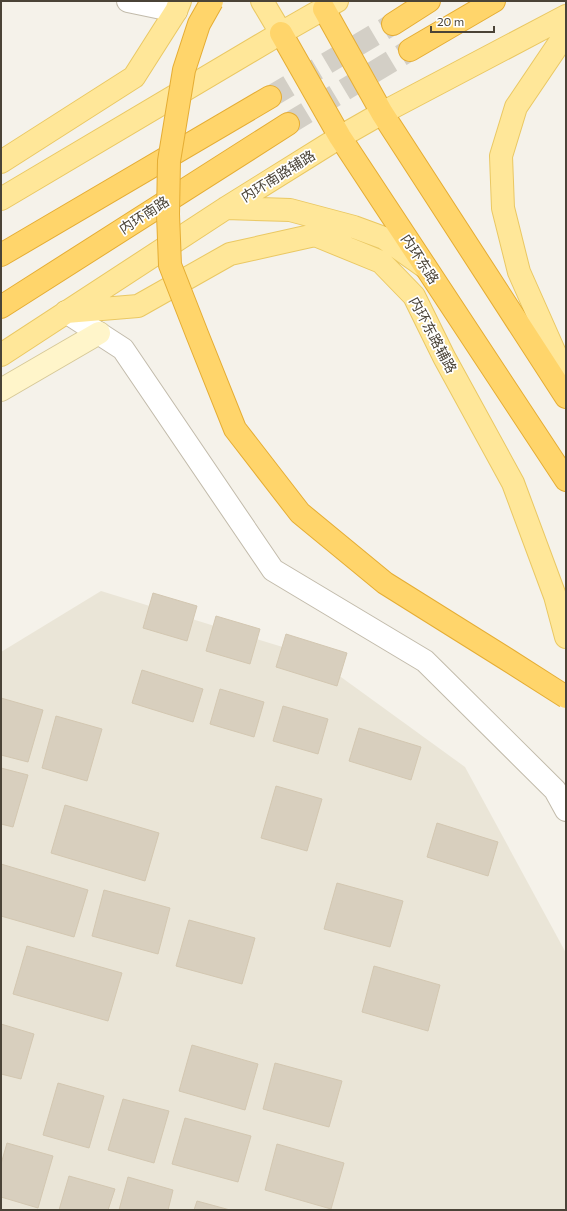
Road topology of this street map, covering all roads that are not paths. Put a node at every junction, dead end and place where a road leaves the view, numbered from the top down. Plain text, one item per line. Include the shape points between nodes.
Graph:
1 (128, 1) edge
2 (212, 1) edge
3 (262, 1) edge
4 (428, 1) edge
5 (494, 1) edge
6 (327, 4) edge
7 (178, 6) edge
8 (566, 16) edge
9 (393, 24) tunnel mouth
10 (566, 32) edge
11 (281, 33) junction
12 (410, 50) tunnel mouth
13 (270, 97) tunnel mouth
14 (382, 113) junction
15 (288, 124) tunnel mouth
16 (340, 137) junction
17 (1, 162) edge
18 (1, 199) edge
19 (226, 208) junction
20 (1, 255) edge
21 (425, 267) junction
22 (1, 307) edge
23 (66, 312) junction
24 (99, 333) junction
25 (1, 355) edge
26 (566, 378) edge
27 (1, 390) edge
28 (566, 398) edge
29 (566, 480) edge
30 (566, 637) edge
31 (566, 697) edge
32 (566, 810) edge

1 - 7 street
2 - 31 highway, bridge via 199,24 184,70 169,161 170,265 235,429 300,513 385,583
3 - 11 main road
4 - 9 highway
5 - 12 highway
6 - 11 main road
6 - 14 highway
7 - 17 main road via 134,77
8 - 14 main road, 内环南路辅路
10 - 26 main road via 516,107 501,156 503,208 520,272
11 - 16 highway, 内环东路
11 - 18 main road
13 - 20 highway
14 - 16 main road, 内环南路辅路
14 - 28 highway
15 - 22 highway, 内环南路
16 - 19 main road, 内环南路辅路
16 - 21 highway, 内环东路
19 - 21 main road via 290,210 354,227 384,238
19 - 23 main road, 内环南路辅路
21 - 29 highway, 内环东路
23 - 24 street
23 - 25 main road, 内环南路辅路
23 - 30 main road, 内环东路辅路 via 138,306 230,254 315,235 381,262 414,296 444,357 513,483
24 - 27 main road
24 - 32 street via 123,349 274,570 425,661 555,790

